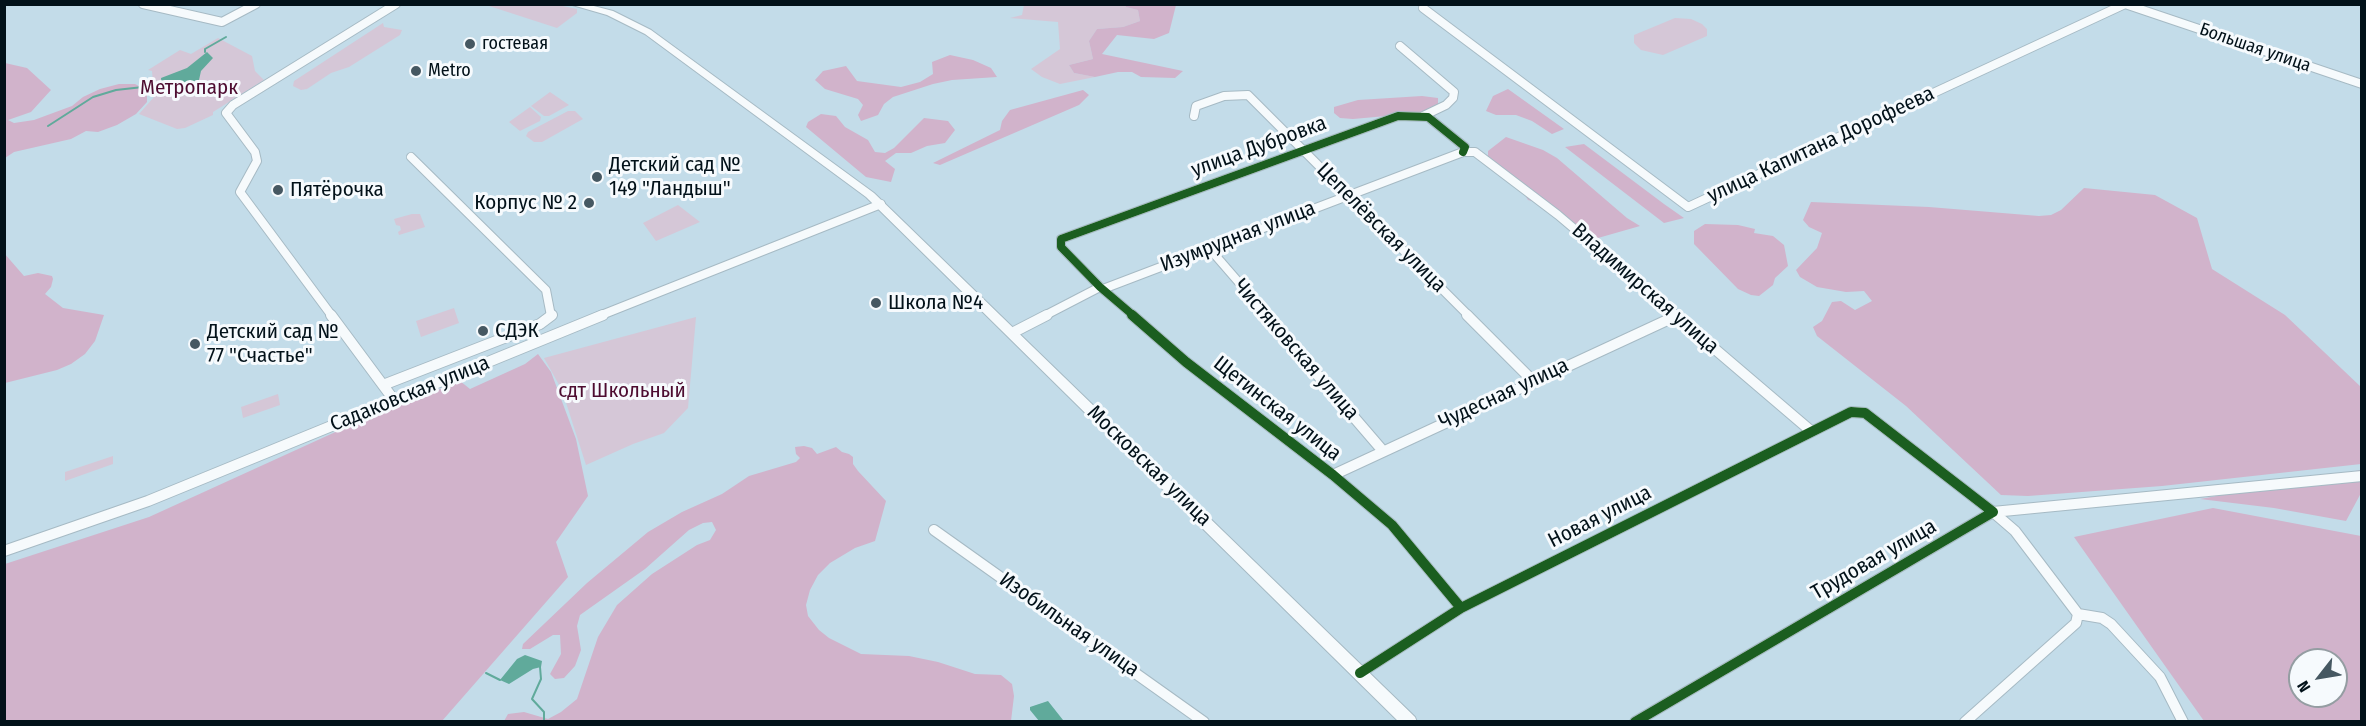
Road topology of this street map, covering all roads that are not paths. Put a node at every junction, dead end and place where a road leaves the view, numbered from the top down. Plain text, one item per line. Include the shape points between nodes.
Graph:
1 (143, 4) edge
2 (256, 4) edge
3 (396, 4) edge
4 (573, 4) edge
5 (2125, 4) edge
6 (1423, 8) dead end
7 (1400, 46) dead end
8 (2361, 84) edge
9 (1194, 116) dead end
10 (1420, 117) junction
11 (1304, 150) junction
12 (1463, 152) junction
13 (1475, 152) joint
14 (411, 157) dead end
15 (1348, 196) junction
16 (884, 208) junction
17 (1061, 247) joint
18 (1209, 248) junction
19 (1102, 288) junction
20 (1676, 316) junction
21 (1012, 333) junction
22 (1533, 381) junction
23 (383, 385) junction
24 (394, 400) junction
25 (1811, 431) junction
26 (1383, 451) junction
27 (1333, 475) junction
28 (2361, 476) edge
29 (1993, 512) junction
30 (934, 530) dead end
31 (4, 551) edge
32 (1461, 608) junction
33 (2078, 614) junction
34 (1360, 673) junction
35 (1204, 722) edge
36 (1410, 722) edge
37 (1635, 722) edge
38 (1965, 722) edge
39 (2183, 722) edge

1 - 2 street via 222,22
3 - 23 street via 226,113 255,152 257,161 240,192
4 - 16 main road, Московская улица via 628,20 652,35
5 - 6 street, улица Капитана Дорофеева via 1688,207
5 - 8 street, Большая улица
7 - 10 street, улица Дубровка via 1454,92 1446,105
9 - 11 street, Цепелёвская улица via 1196,106 1224,96 1248,95
10 - 11 street, улица Дубровка via 1398,116
10 - 12 street via 1428,117 1465,147
11 - 15 street, Цепелёвская улица
11 - 17 street, улица Дубровка via 1061,239
12 - 13 street, Изумрудная улица
12 - 15 street, Изумрудная улица
13 - 20 street, Владимирская улица via 1558,215
14 - 23 street via 546,290 552,315 546,321
15 - 18 street, Изумрудная улица
15 - 22 street, Цепелёвская улица
16 - 21 main road, Московская улица
16 - 24 street, Садаковская улица via 787,240
17 - 19 street, Щетинская улица
18 - 19 street, Изумрудная улица
18 - 26 street, Чистяковская улица
19 - 21 street, Изумрудная улица
19 - 27 street, Щетинская улица via 1186,362
20 - 22 street, Чудесная улица
20 - 25 street, Владимирская улица
21 - 34 main road, Московская улица
22 - 26 street, Чудесная улица
23 - 24 street
24 - 31 street, Садаковская улица via 148,501
25 - 29 street, Новая улица via 1851,412 1865,412
25 - 32 street, Новая улица
26 - 27 street, Чудесная улица
27 - 32 street, Щетинская улица via 1392,525
28 - 29 street
29 - 33 street via 2015,531
29 - 37 street, Трудовая улица
30 - 35 street, Изобильная улица
32 - 34 street, Новая улица
33 - 38 street via 2076,623
33 - 39 street via 2102,618 2111,624 2160,677
34 - 36 main road, Московская улица

